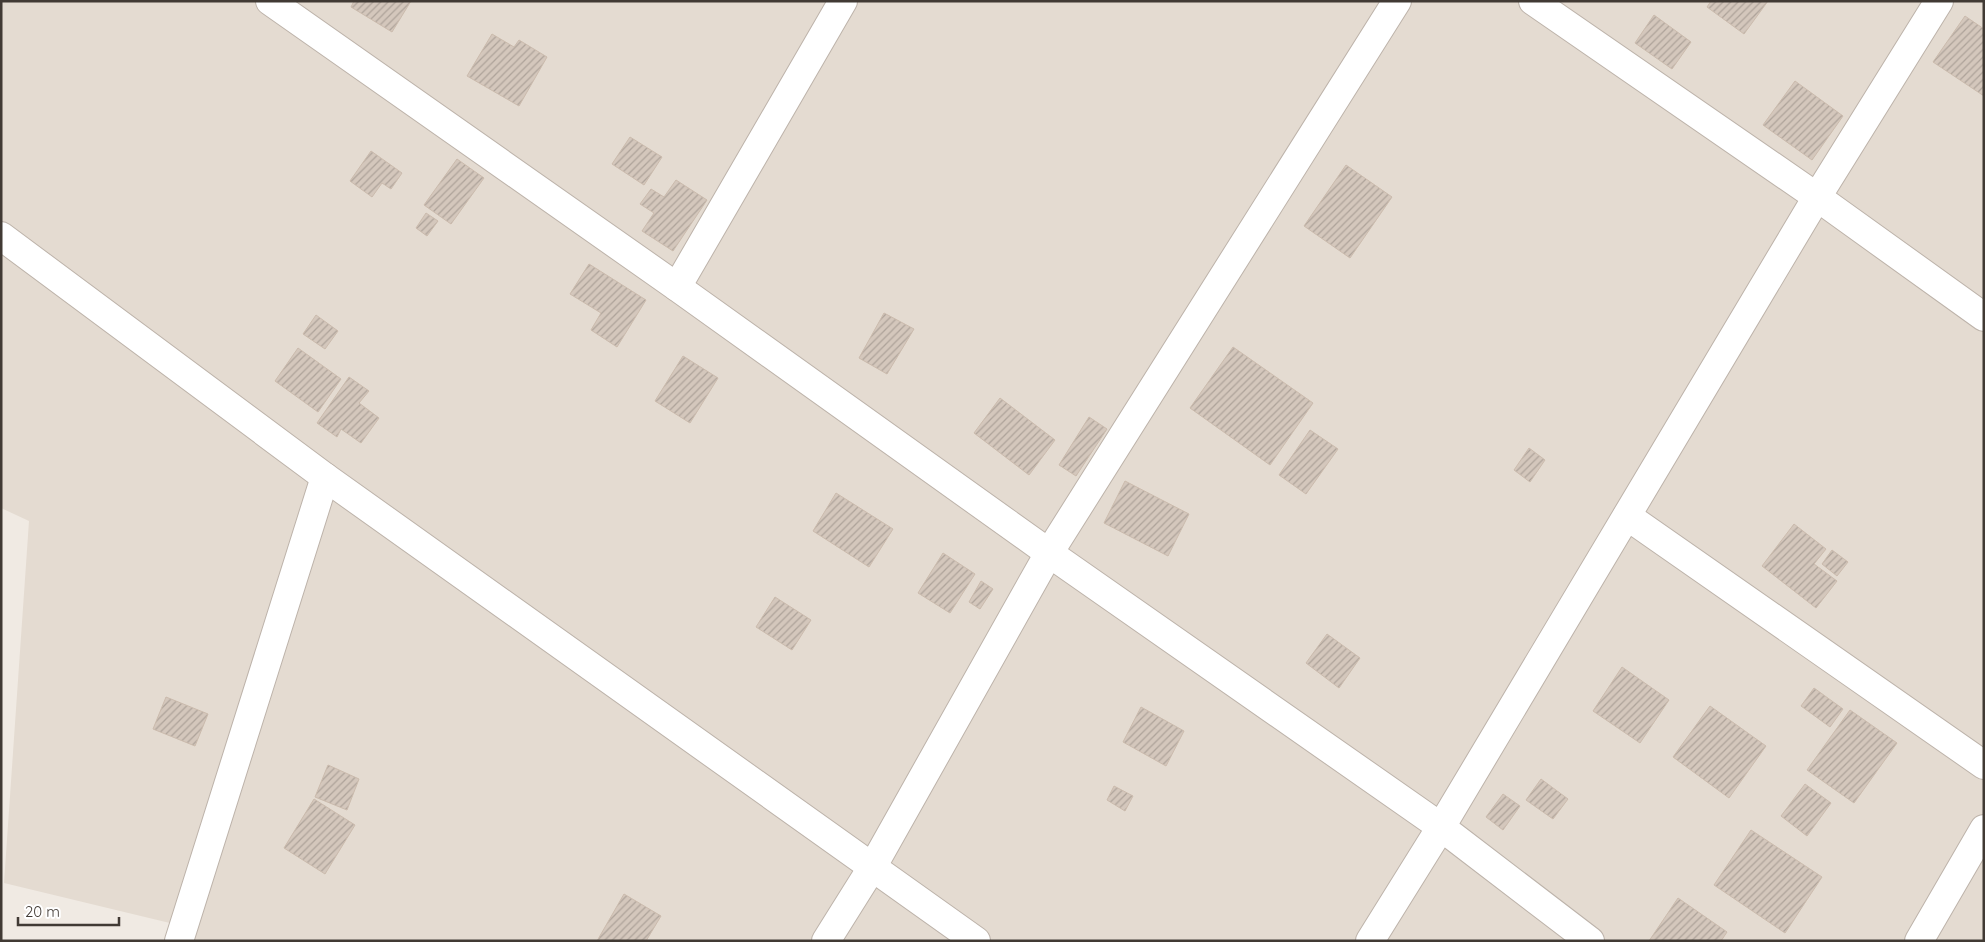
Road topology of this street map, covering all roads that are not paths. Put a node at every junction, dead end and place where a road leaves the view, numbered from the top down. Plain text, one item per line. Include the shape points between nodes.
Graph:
1 (270, 1) edge
2 (843, 1) edge
3 (1397, 1) edge
4 (1533, 1) edge
5 (1939, 1) edge
6 (1817, 197) junction
7 (1, 236) edge
8 (677, 287) junction
9 (1984, 317) edge
10 (325, 478) junction
11 (1627, 516) junction
12 (1049, 553) junction
13 (1984, 765) edge
14 (1441, 827) junction
15 (1984, 829) edge
16 (873, 866) junction
17 (179, 941) edge
18 (826, 941) edge
19 (976, 941) edge
20 (1370, 941) edge
21 (1590, 941) edge
22 (1919, 941) edge

1 - 8 street
2 - 8 street
3 - 12 street
4 - 6 street
5 - 6 street
6 - 9 street
6 - 11 street
7 - 10 street
8 - 12 street
10 - 16 street
10 - 17 street
11 - 13 street
11 - 14 street
12 - 14 street
12 - 16 street
14 - 20 street
14 - 21 street
15 - 22 street
16 - 18 street
16 - 19 street

